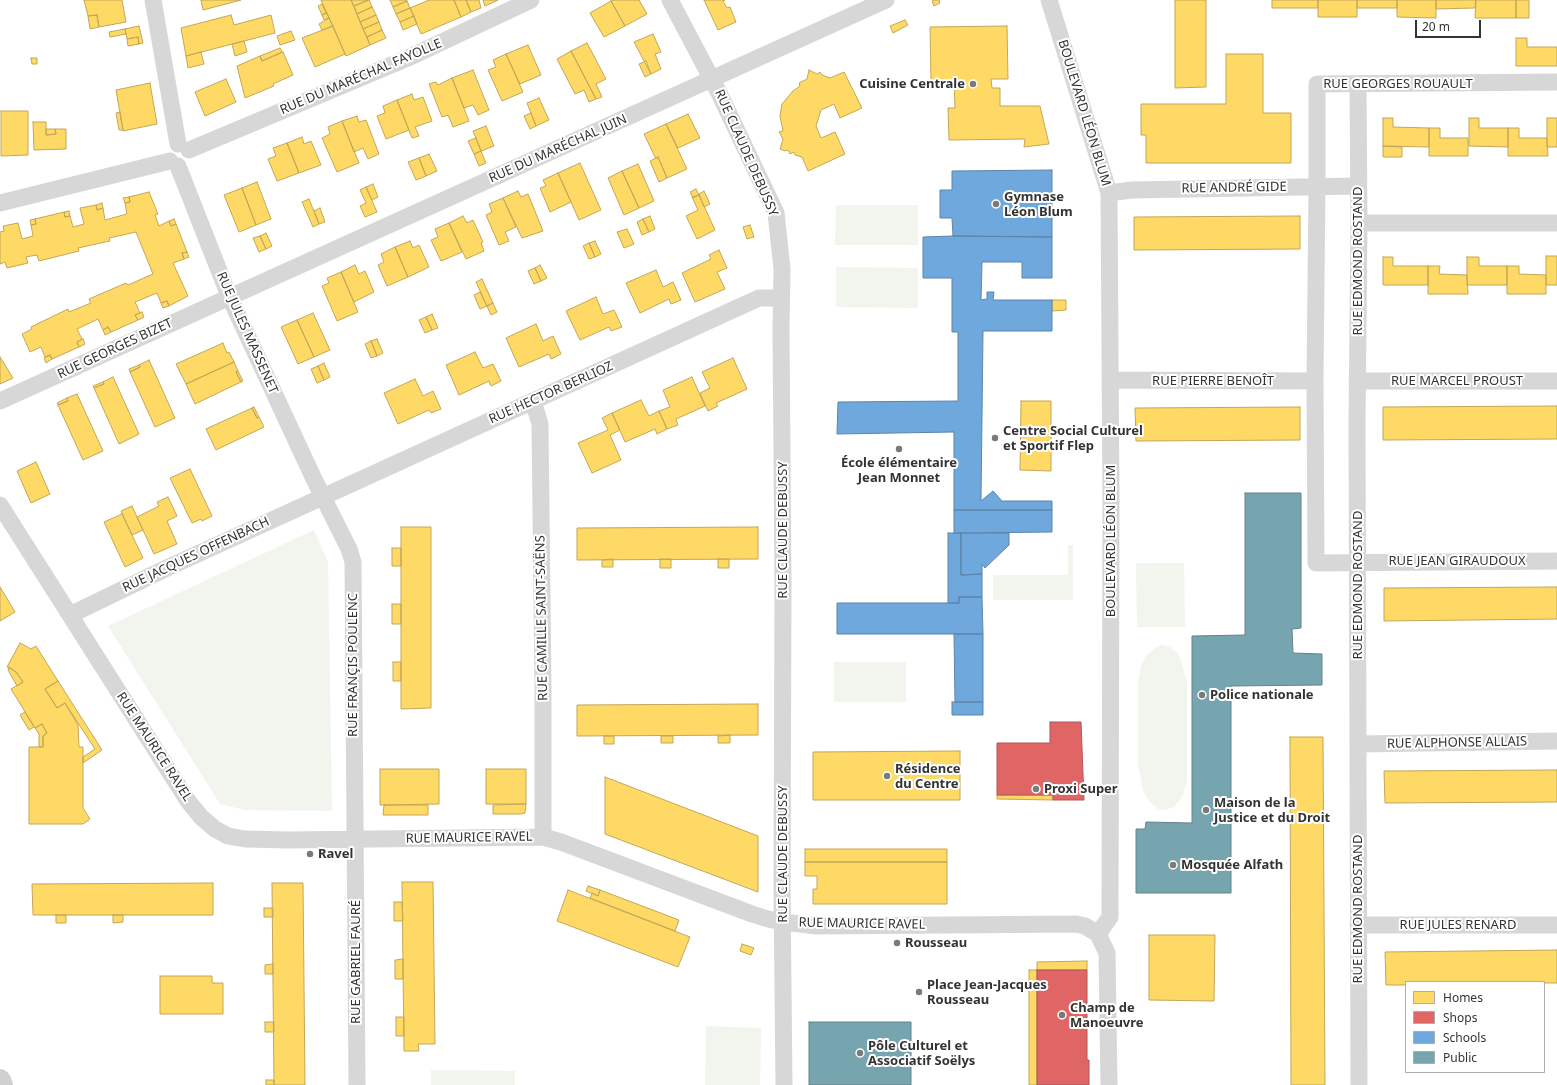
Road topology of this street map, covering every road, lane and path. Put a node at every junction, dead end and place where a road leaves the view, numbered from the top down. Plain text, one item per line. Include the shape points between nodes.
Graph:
1 (153, 0) edge
2 (532, 0) edge
3 (670, 0) edge
4 (886, 0) edge
5 (1049, 0) edge
6 (712, 78) junction
7 (1557, 82) edge
8 (1358, 84) junction
9 (184, 147) junction
10 (174, 164) junction
11 (1317, 186) junction
12 (1358, 186) junction
13 (1109, 193) junction
14 (0, 203) edge
15 (1359, 223) junction
16 (1557, 224) edge
17 (230, 296) junction
18 (781, 298) junction
19 (1111, 380) junction
20 (1315, 381) junction
21 (1357, 381) junction
22 (1557, 381) edge
23 (0, 401) edge
24 (533, 401) junction
25 (324, 497) junction
26 (0, 504) edge
27 (1557, 561) edge
28 (1358, 562) junction
29 (70, 615) junction
30 (1557, 741) edge
31 (1358, 744) junction
32 (543, 837) junction
33 (355, 840) junction
34 (783, 922) junction
35 (1557, 925) edge
36 (1358, 926) junction
37 (1098, 934) junction
38 (0, 1080) edge
39 (2, 1085) edge
40 (357, 1085) edge
41 (784, 1085) edge
42 (1109, 1085) edge
43 (1359, 1085) edge

1 - 9 street
2 - 9 street, RUE DU MARÉCHAL FAYOLLE via 408,58
3 - 6 street, RUE CLAUDE DEBUSSY
4 - 6 street, RUE DU MARÉCHAL JUIN
5 - 13 street, BOULEVARD LÉON BLUM
6 - 17 street, RUE DU MARÉCHAL JUIN
6 - 18 street, RUE CLAUDE DEBUSSY via 776,213 782,269
7 - 8 street, RUE GEORGES ROUAULT
8 - 11 street, RUE GEORGES ROUAULT via 1316,84
8 - 12 street, RUE EDMOND ROSTAND
9 - 10 street via 170,149 168,155
10 - 14 street
10 - 17 street, RUE JULES MASSENET
11 - 12 street, RUE ANDRÉ GIDE
11 - 13 street, RUE ANDRÉ GIDE via 1132,190
11 - 20 street
12 - 15 street, RUE EDMOND ROSTAND
13 - 19 street, BOULEVARD LÉON BLUM
15 - 16 street
15 - 21 street, RUE EDMOND ROSTAND
17 - 23 street, RUE GEORGES BIZET
17 - 25 street, RUE JULES MASSENET
18 - 24 street, RUE HECTOR BERLIOZ via 759,298
18 - 34 street, RUE CLAUDE DEBUSSY
19 - 20 street, RUE PIERRE BENOÎT
19 - 37 street, BOULEVARD LÉON BLUM via 1110,917
20 - 28 street, RUE JEAN GIRAUDOUX via 1316,563
21 - 22 street, RUE MARCEL PROUST
21 - 28 street, RUE EDMOND ROSTAND
24 - 25 street, RUE HECTOR BERLIOZ
24 - 32 street, RUE CAMILLE SAINT-SAËNS via 540,424
25 - 29 street, RUE JACQUES OFFENBACH via 169,566
25 - 33 street, RUE FRANÇIS POULENC via 353,562
26 - 29 street, RUE MAURICE RAVEL
27 - 28 street, RUE JEAN GIRAUDOUX
28 - 31 street, RUE EDMOND ROSTAND
29 - 33 street, RUE MAURICE RAVEL via 188,801 215,829 228,836 245,839
30 - 31 street, RUE ALPHONSE ALLAIS
31 - 36 street, RUE EDMOND ROSTAND
32 - 33 street, RUE MAURICE RAVEL
32 - 34 street, RUE MAURICE RAVEL via 752,914
33 - 40 street, RUE GABRIEL FAURÉ
34 - 37 street, RUE MAURICE RAVEL via 816,926 1076,924
34 - 41 street, RUE CLAUDE DEBUSSY
35 - 36 street, RUE JULES RENARD
36 - 43 street, RUE EDMOND ROSTAND
37 - 42 street via 1105,946 1108,962
38 - 39 street

